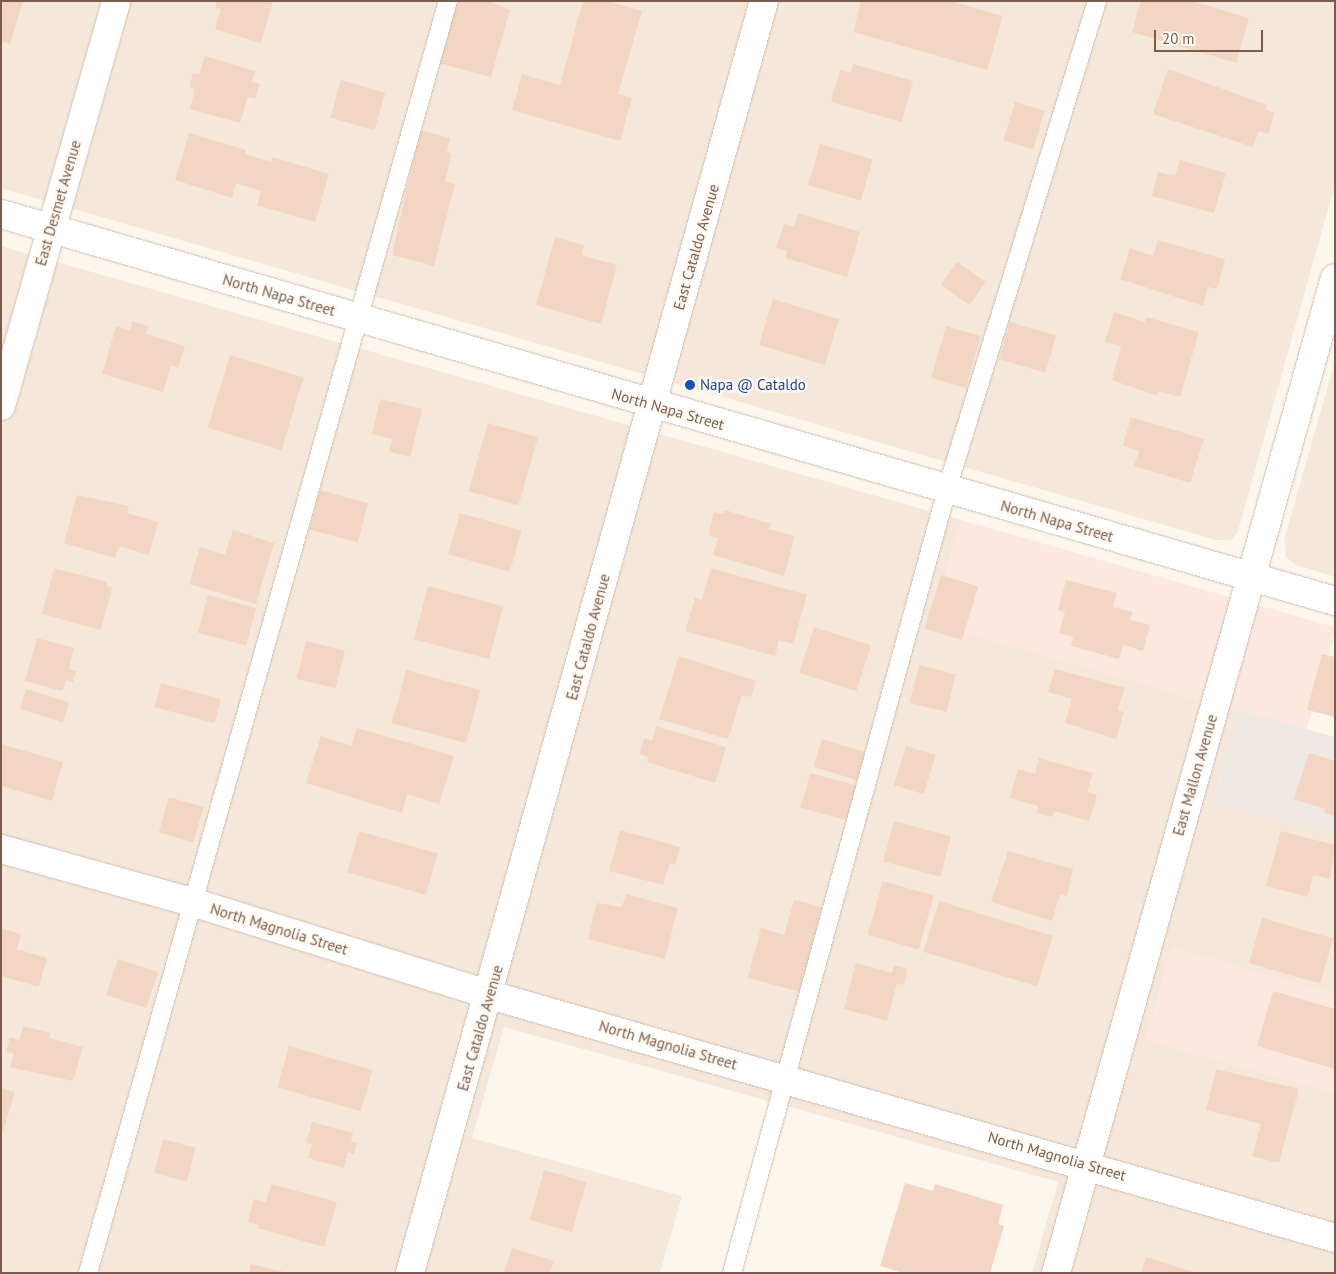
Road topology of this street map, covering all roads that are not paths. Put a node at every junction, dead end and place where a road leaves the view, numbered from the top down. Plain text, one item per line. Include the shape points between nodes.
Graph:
1 (116, 1) edge
2 (448, 1) edge
3 (764, 1) edge
4 (1097, 1) edge
5 (1, 214) edge
6 (50, 228) junction
7 (1335, 278) edge
8 (358, 319) junction
9 (652, 404) junction
10 (1, 406) edge
11 (948, 489) junction
12 (1251, 576) junction
13 (1335, 601) edge
14 (1, 849) edge
15 (192, 902) junction
16 (490, 995) junction
17 (788, 1079) junction
18 (1087, 1165) junction
19 (1335, 1238) edge
20 (88, 1273) edge
21 (410, 1273) edge
22 (732, 1273) edge
23 (1056, 1273) edge

1 - 6 street, East Desmet Avenue
2 - 8 lane
3 - 9 street, East Cataldo Avenue
4 - 11 lane
5 - 6 street, North Napa Street
6 - 8 street, North Napa Street
6 - 10 street, East Desmet Avenue
7 - 12 street, East Mallon Avenue
8 - 9 street, North Napa Street
8 - 15 lane
9 - 11 street, North Napa Street
9 - 16 street, East Cataldo Avenue
11 - 12 street, North Napa Street
11 - 17 lane
12 - 13 street, North Napa Street
12 - 18 street, East Mallon Avenue
14 - 15 street, North Magnolia Street
15 - 16 street, North Magnolia Street
15 - 20 lane
16 - 17 street, North Magnolia Street
16 - 21 street, East Cataldo Avenue
17 - 18 street, North Magnolia Street
17 - 22 lane
18 - 19 street, North Magnolia Street
18 - 23 street, East Mallon Avenue

